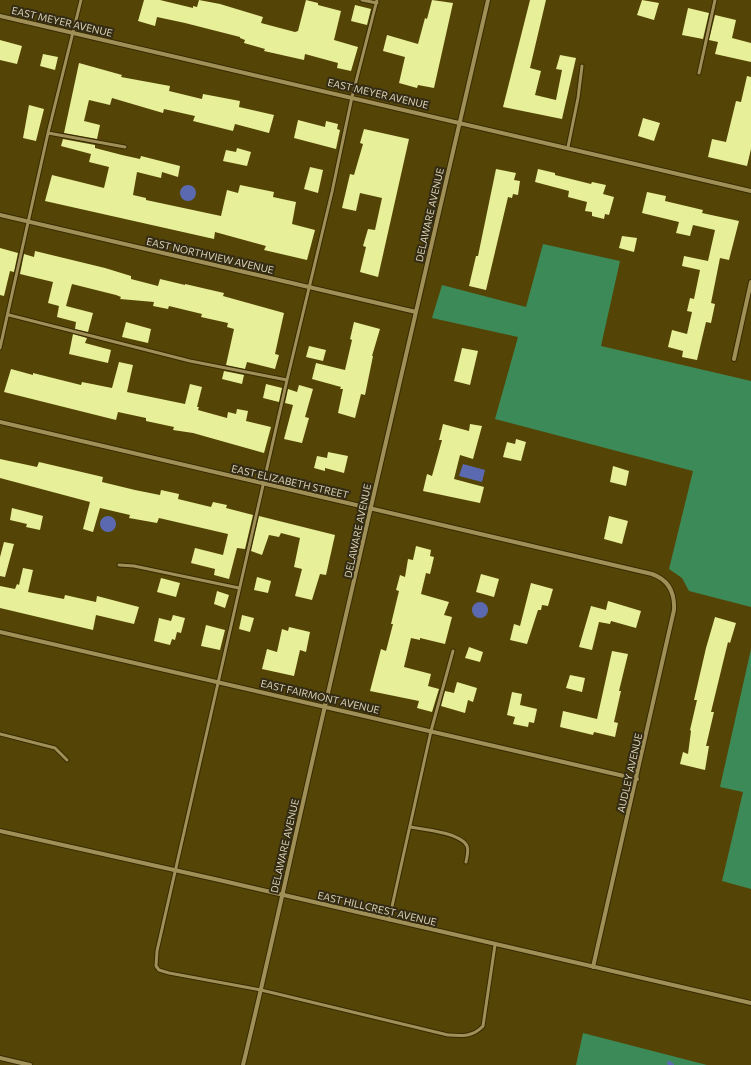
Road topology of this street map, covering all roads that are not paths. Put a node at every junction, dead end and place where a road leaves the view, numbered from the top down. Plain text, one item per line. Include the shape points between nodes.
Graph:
1 (81, 0) edge
2 (362, 0) edge
3 (488, 0) edge
4 (715, 0) edge
5 (377, 2) edge
6 (0, 16) edge
7 (73, 33) junction
8 (582, 66) dead end
9 (699, 73) dead end
10 (352, 97) junction
11 (460, 122) junction
12 (48, 133) junction
13 (125, 147) dead end
14 (568, 147) junction
15 (751, 191) edge
16 (0, 215) edge
17 (29, 222) junction
18 (751, 282) edge
19 (310, 286) junction
20 (416, 312) junction
21 (9, 315) junction
22 (0, 348) edge
23 (734, 358) dead end
24 (287, 380) junction
25 (0, 422) edge
26 (264, 484) junction
27 (370, 509) junction
28 (119, 565) dead end
29 (668, 584) joint
30 (239, 588) junction
31 (0, 632) edge
32 (453, 651) dead end
33 (218, 682) junction
34 (325, 706) junction
35 (431, 730) junction
36 (0, 734) edge
37 (67, 760) dead end
38 (637, 779) junction
39 (410, 827) junction
40 (0, 831) edge
41 (466, 862) dead end
42 (176, 871) junction
43 (282, 895) junction
44 (389, 920) junction
45 (494, 944) junction
46 (593, 967) junction
47 (261, 990) junction
48 (751, 1003) edge
49 (0, 1058) edge
50 (30, 1065) edge
51 (243, 1065) edge

1 - 7 lane
2 - 5 lane
3 - 11 street, DELAWARE AVENUE
4 - 9 lane
5 - 10 lane
6 - 7 street, EAST MEYER AVENUE
7 - 10 street, EAST MEYER AVENUE
7 - 12 lane
8 - 14 lane
10 - 11 street, EAST MEYER AVENUE
10 - 19 lane
11 - 14 street, EAST MEYER AVENUE
11 - 20 street, DELAWARE AVENUE
12 - 13 lane
12 - 17 lane
14 - 15 street, EAST MEYER AVENUE
16 - 17 street, EAST NORTHVIEW AVENUE
17 - 19 street, EAST NORTHVIEW AVENUE
17 - 21 lane
18 - 23 street
19 - 20 street, EAST NORTHVIEW AVENUE
19 - 24 lane
20 - 27 street, DELAWARE AVENUE
21 - 22 lane
21 - 24 lane via 190,360
24 - 26 lane
25 - 26 street, EAST ELIZABETH STREET
26 - 27 street, EAST ELIZABETH STREET
26 - 30 lane
27 - 29 street, EAST ELIZABETH STREET via 652,574
27 - 34 street, DELAWARE AVENUE
28 - 30 lane
29 - 38 street, AUDLEY AVENUE via 673,594 674,610
30 - 33 lane
31 - 33 street, EAST FAIRMONT AVENUE
32 - 35 lane
33 - 34 street, EAST FAIRMONT AVENUE
33 - 42 lane
34 - 35 street, EAST FAIRMONT AVENUE
34 - 43 street, DELAWARE AVENUE
35 - 38 street, EAST FAIRMONT AVENUE
35 - 39 lane
36 - 37 lane via 55,748
38 - 46 street, AUDLEY AVENUE
39 - 41 lane via 462,840 468,852
39 - 44 lane
40 - 42 street, EAST HILLCREST AVENUE
42 - 43 street, EAST HILLCREST AVENUE
42 - 47 lane via 157,951 156,966 159,970 169,973
43 - 44 street, EAST HILLCREST AVENUE
43 - 47 street, DELAWARE AVENUE
44 - 45 street, EAST HILLCREST AVENUE
45 - 46 street, EAST HILLCREST AVENUE
45 - 47 lane via 483,1026 477,1033 467,1036 448,1035
46 - 48 street, EAST HILLCREST AVENUE
47 - 51 street, DELAWARE AVENUE
49 - 50 street

